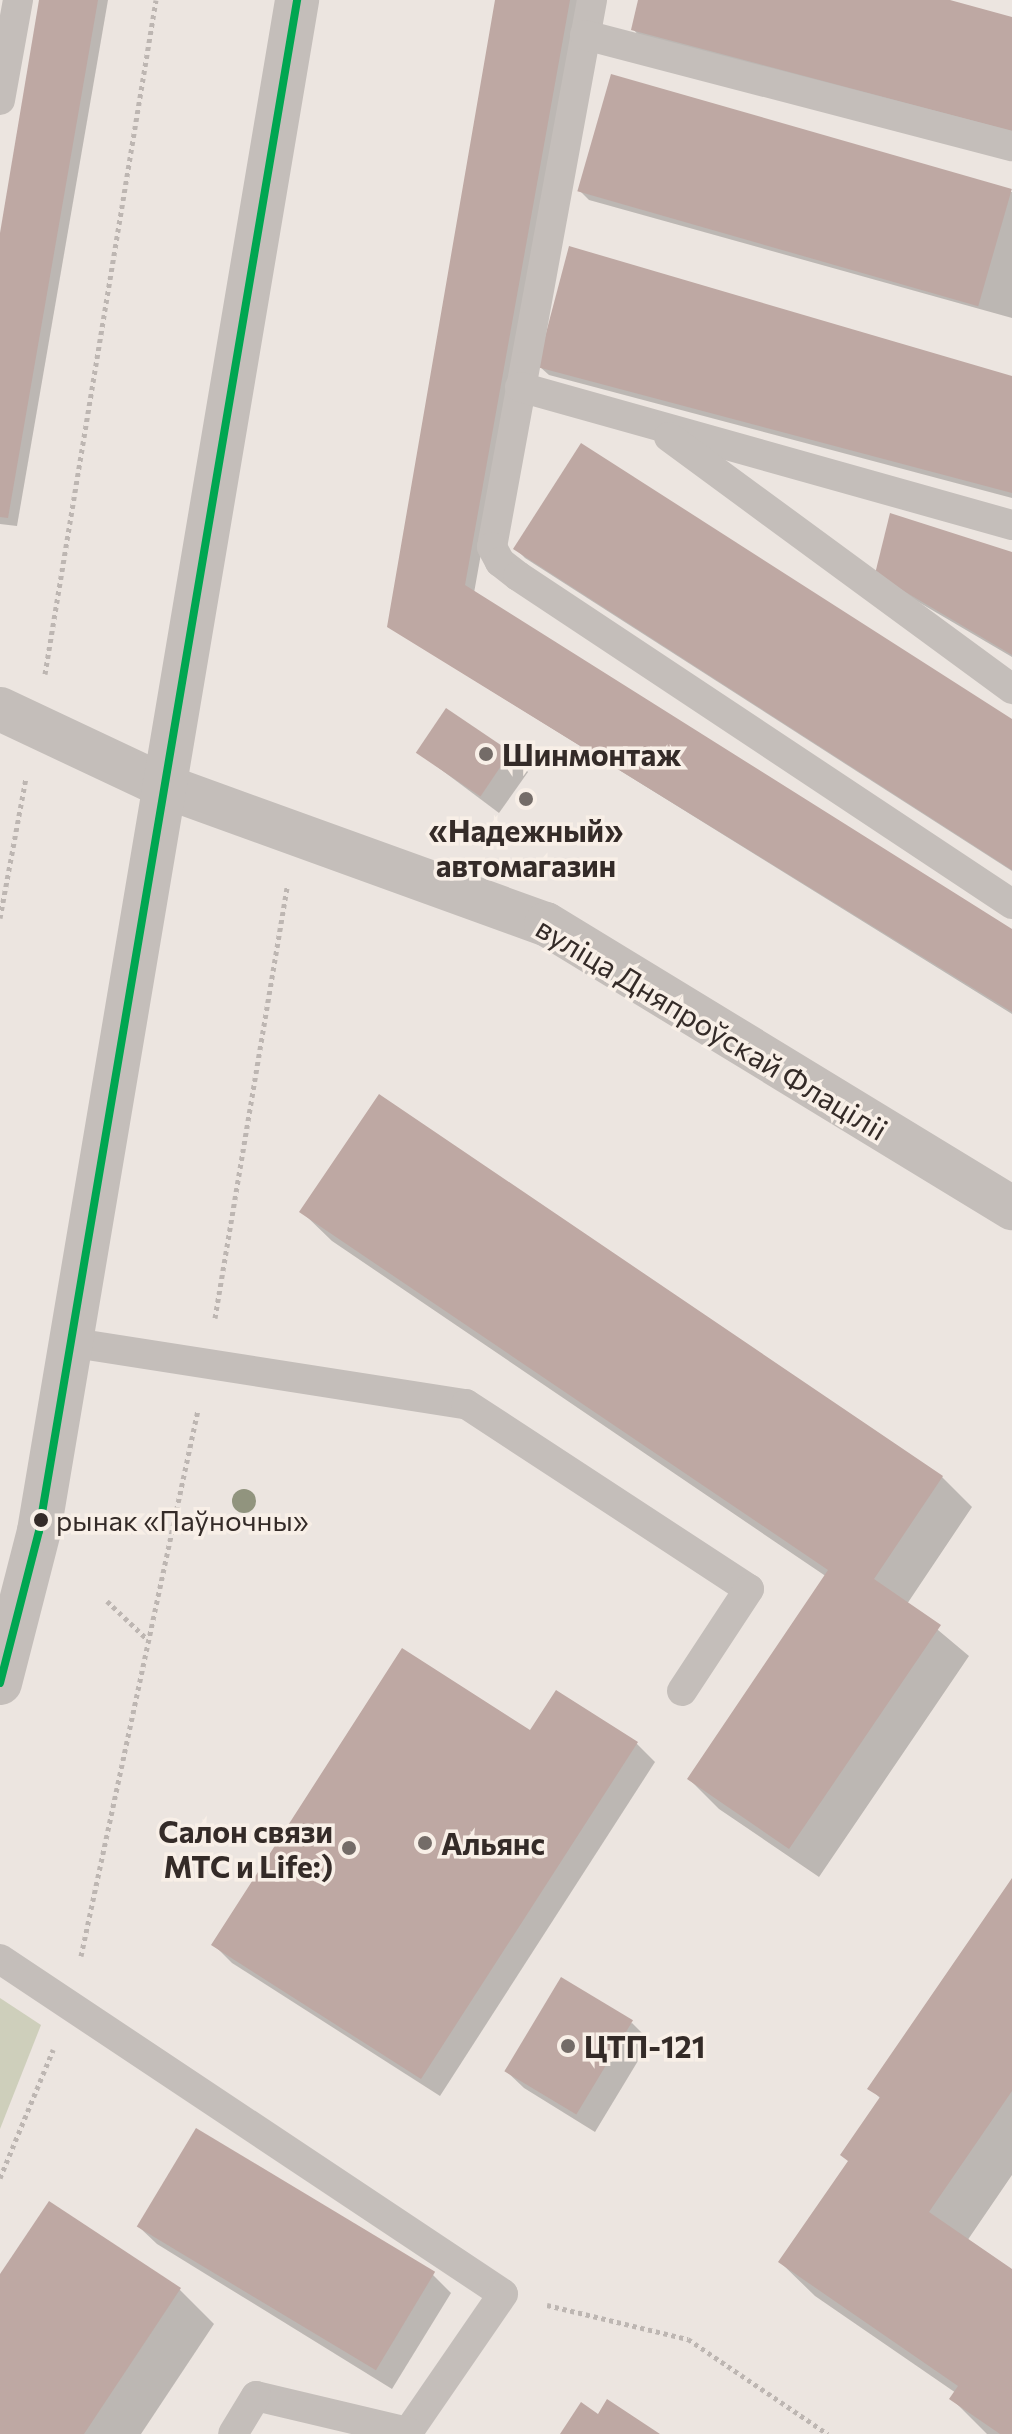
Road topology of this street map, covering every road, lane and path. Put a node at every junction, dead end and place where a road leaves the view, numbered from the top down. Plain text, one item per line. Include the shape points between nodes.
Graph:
1 (18, 0) edge
2 (156, 0) edge
3 (297, 0) edge
4 (592, 0) edge
5 (585, 35) junction
6 (0, 100) edge
7 (1012, 146) edge
8 (520, 387) junction
9 (652, 424) junction
10 (1012, 525) edge
11 (1012, 689) edge
12 (18, 718) edge
13 (164, 786) junction
14 (296, 833) junction
15 (1012, 904) edge
16 (0, 918) edge
17 (1010, 1203) edge
18 (68, 1342) junction
19 (208, 1364) junction
20 (107, 1601) dead end
21 (148, 1640) junction
22 (0, 1683) edge
23 (682, 1691) dead end
24 (0, 1959) edge
25 (71, 2006) junction
26 (0, 2178) edge
27 (503, 2294) junction
28 (233, 2434) edge
29 (828, 2434) edge

1 - 6 lane
2 - 12 path
3 - 13 street
4 - 5 lane
5 - 7 lane
5 - 8 lane
8 - 9 lane
8 - 15 lane via 492,547 500,562
9 - 10 lane
9 - 11 lane
12 - 13 street, вуліца Дняпроўскай Флаціліі
12 - 16 path
13 - 14 street, вуліца Дняпроўскай Флаціліі
13 - 18 street
14 - 17 street, вуліца Дняпроўскай Флаціліі via 546,924
14 - 19 path
18 - 19 lane
18 - 22 street via 39,1531
19 - 21 path
19 - 23 lane via 466,1404 749,1589
20 - 21 path
21 - 25 path
24 - 25 lane
25 - 26 path
25 - 27 lane
27 - 28 lane via 408,2432 256,2396
27 - 29 path via 688,2339

